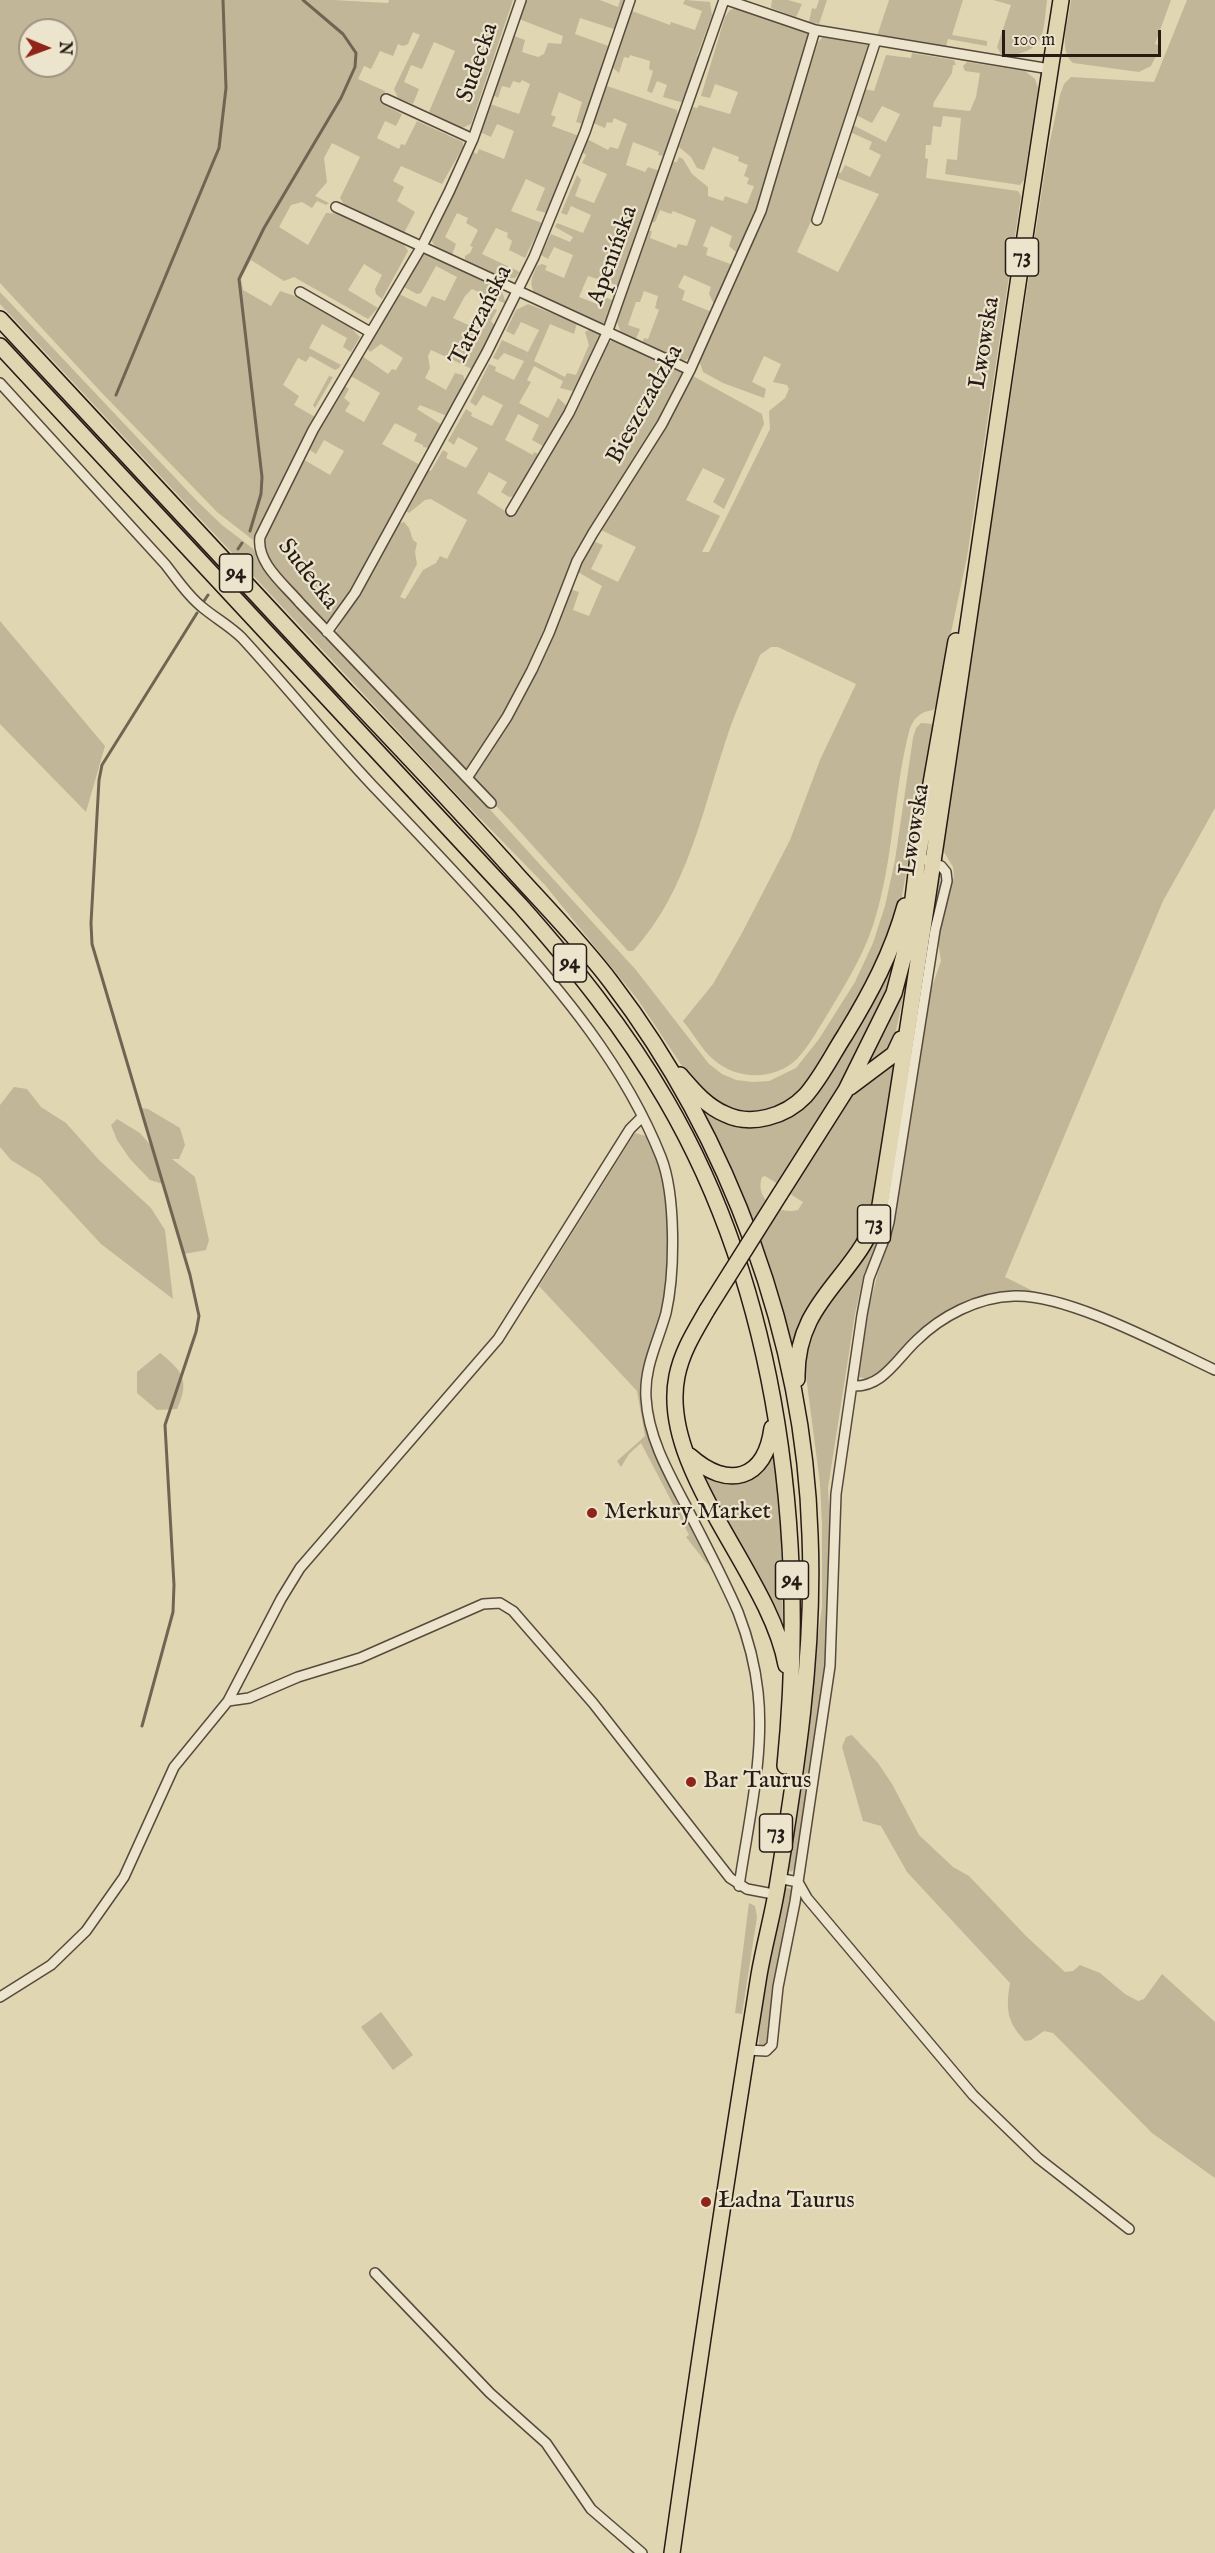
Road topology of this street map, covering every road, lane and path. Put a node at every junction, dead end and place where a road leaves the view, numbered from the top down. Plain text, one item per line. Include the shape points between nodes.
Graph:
1 (521, 0) edge
2 (630, 0) edge
3 (726, 0) edge
4 (1061, 0) edge
5 (815, 30) junction
6 (876, 40) junction
7 (1050, 69) junction
8 (386, 99) dead end
9 (474, 139) junction
10 (336, 207) dead end
11 (817, 220) dead end
12 (422, 246) junction
13 (300, 291) dead end
14 (518, 291) junction
15 (0, 319) edge
16 (370, 332) junction
17 (607, 333) junction
18 (0, 346) edge
19 (690, 370) junction
20 (0, 383) edge
21 (511, 511) dead end
22 (982, 515) junction
23 (327, 632) junction
24 (467, 778) junction
25 (491, 803) dead end
26 (918, 857) junction
27 (934, 861) junction
28 (909, 1010) junction
29 (658, 1048) junction
30 (846, 1090) junction
31 (642, 1118) junction
32 (1215, 1370) edge
33 (852, 1386) junction
34 (771, 1392) junction
35 (798, 1418) junction
36 (686, 1452) junction
37 (791, 1690) junction
38 (228, 1701) junction
39 (778, 1878) junction
40 (798, 1882) junction
41 (739, 1886) junction
42 (768, 1893) junction
43 (764, 1942) junction
44 (0, 1997) edge
45 (747, 2050) junction
46 (1129, 2229) dead end
47 (375, 2273) dead end
48 (642, 2553) edge
49 (672, 2553) edge

1 - 9 street, Sudecka
2 - 14 street, Tatrzańska via 585,132
3 - 5 street
3 - 17 street, Apenińska
4 - 7 main road, Lwowska / 73
5 - 6 street
5 - 19 street, Bieszczadzka via 761,211
6 - 7 street
6 - 11 street
7 - 22 main road, Lwowska / 73
8 - 9 street, Sudecka
9 - 12 street, Sudecka
10 - 12 street
12 - 14 street
12 - 16 street, Sudecka
13 - 16 street
14 - 17 street
14 - 23 street, Tatrzańska via 355,594
15 - 29 main road, 94 via 544,904 610,981
16 - 23 street, Sudecka via 313,430 260,537 259,550 271,570
17 - 19 street
17 - 21 street, Apenińska via 569,413
18 - 34 main road, 94 via 459,838 563,955 611,1017 667,1101 712,1193 743,1282
19 - 24 street, Bieszczadzka via 652,441 593,533 532,670
20 - 31 street via 200,606 238,634 535,962 592,1033
22 - 26 main road, Lwowska / 73 via 948,677
22 - 27 main road, Lwowska / 73
23 - 24 street, Sudecka
24 - 25 street, Sudecka
26 - 27 street
26 - 29 main road via 889,953 871,993 818,1080 787,1110 761,1119 726,1116 706,1103
26 - 30 main road, 73 via 908,940 894,993
27 - 28 main road, Lwowska / 73
27 - 33 street via 946,872 947,881 934,930 889,1222 869,1278
28 - 30 main road via 894,1054
28 - 35 main road, 73 via 876,1220 859,1253 820,1300 807,1323 797,1354
29 - 35 main road, 94 via 722,1169 756,1253 781,1339
30 - 36 main road, 73, bridge via 685,1348 674,1392 676,1418
31 - 38 street via 630,1129 498,1339 300,1568
31 - 41 street via 663,1161 670,1206 672,1274 665,1316 647,1373 648,1418 663,1459 738,1612 748,1638 758,1693 757,1761
32 - 33 street via 1099,1318 1049,1300 1016,1296 989,1299 946,1317 872,1385
33 - 40 street via 835,1503 830,1666
34 - 36 main road via 770,1444 759,1465 749,1472 710,1472
34 - 37 main road, 94 via 790,1538
35 - 39 main road, 73 via 808,1500 810,1599 803,1708
36 - 37 main road, 73 via 773,1623
37 - 42 main road, 73
38 - 41 street via 249,1698 298,1677 355,1660 483,1604 500,1603 513,1611 593,1703
38 - 44 street via 174,1767 123,1877 86,1931 51,1965
39 - 40 street
39 - 43 main road, 73
40 - 45 street via 778,1987 772,2045 766,2051
40 - 46 street via 807,1898 973,2095 1038,2158
41 - 42 street
42 - 43 main road, 73
43 - 45 main road, 73
45 - 49 main road, 73
47 - 48 street via 490,2393 546,2443 591,2509

